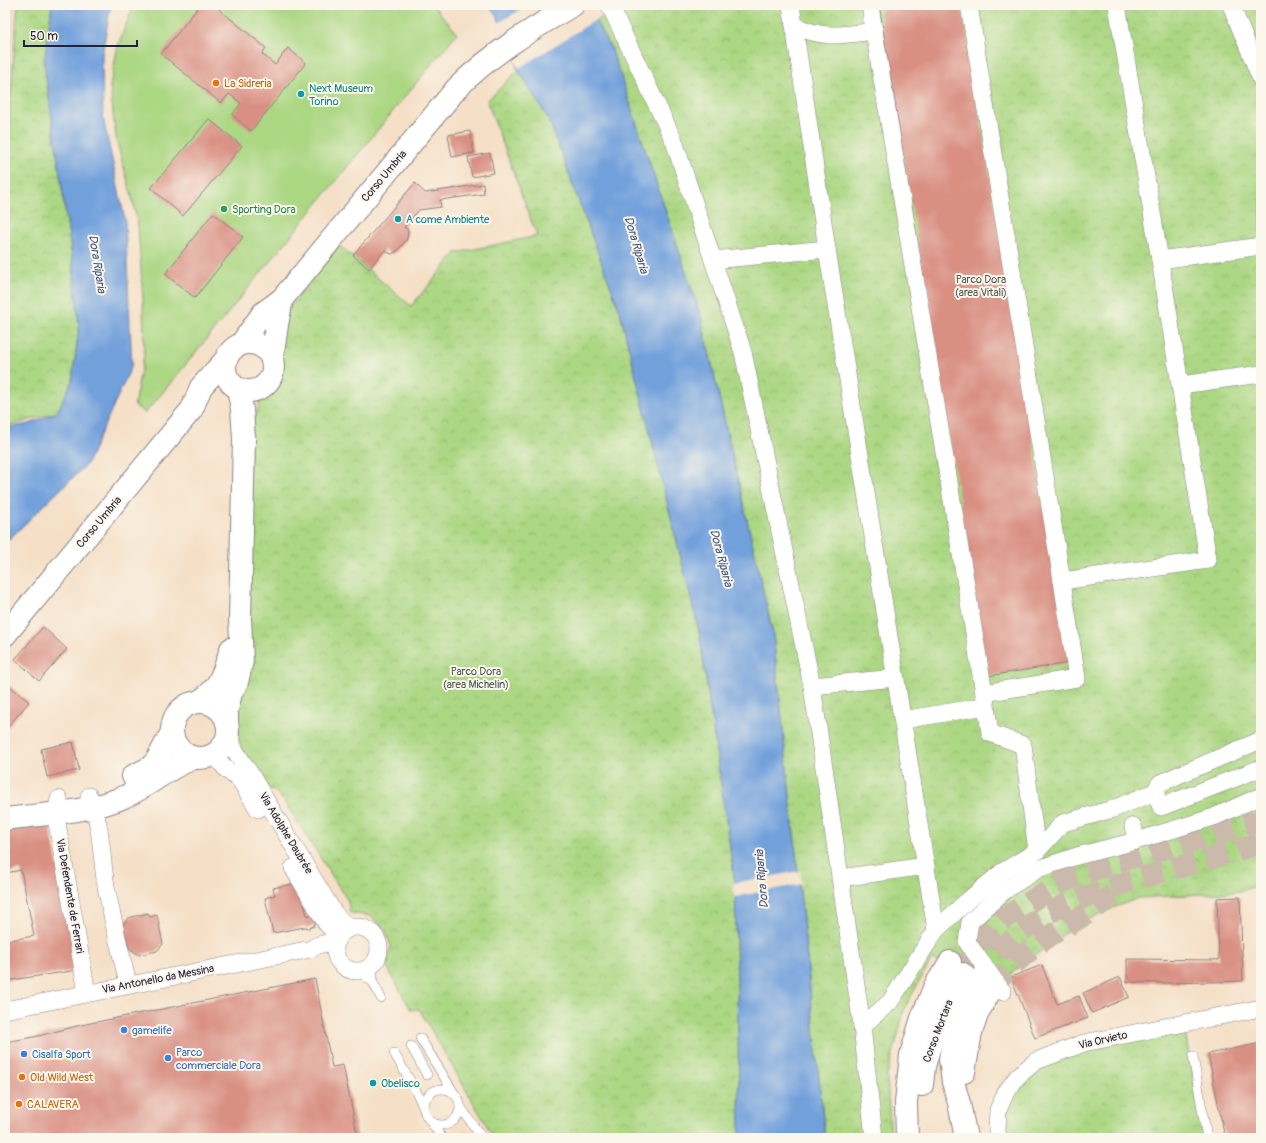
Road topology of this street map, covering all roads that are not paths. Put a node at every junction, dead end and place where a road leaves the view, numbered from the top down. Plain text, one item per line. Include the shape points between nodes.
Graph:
1 (573, 5) edge
2 (870, 5) edge
3 (969, 5) edge
4 (1117, 5) edge
5 (1231, 5) edge
6 (611, 8) dead end
7 (795, 12) edge
8 (874, 31) junction
9 (1261, 79) edge
10 (1261, 246) edge
11 (827, 249) junction
12 (713, 260) junction
13 (1160, 260) junction
14 (282, 300) junction
15 (234, 351) junction
16 (272, 360) junction
17 (1261, 374) edge
18 (1181, 385) junction
19 (235, 386) junction
20 (262, 387) junction
21 (192, 409) junction
22 (244, 439) junction
23 (1062, 581) junction
24 (240, 619) junction
25 (5, 635) edge
26 (896, 678) junction
27 (812, 686) junction
28 (985, 699) junction
29 (198, 702) junction
30 (903, 720) junction
31 (228, 727) junction
32 (172, 732) junction
33 (1261, 740) edge
34 (204, 757) junction
35 (1261, 768) edge
36 (1155, 792) junction
37 (1261, 796) edge
38 (92, 801) junction
39 (5, 804) edge
40 (57, 806) junction
41 (5, 819) edge
42 (1037, 851) junction
43 (926, 866) junction
44 (840, 878) junction
45 (936, 930) junction
46 (342, 934) junction
47 (311, 949) junction
48 (339, 962) junction
49 (368, 973) junction
50 (977, 979) junction
51 (128, 985) junction
52 (87, 993) junction
53 (381, 998) dead end
54 (1261, 1008) edge
55 (5, 1010) edge
56 (862, 1026) junction
57 (420, 1038) dead end
58 (410, 1046) dead end
59 (394, 1053) dead end
60 (1193, 1056) dead end
61 (427, 1075) dead end
62 (454, 1093) junction
63 (460, 1106) junction
64 (424, 1108) junction
65 (430, 1121) junction
66 (442, 1138) edge
67 (482, 1138) edge
68 (874, 1138) edge
69 (907, 1138) edge
70 (920, 1138) edge
71 (966, 1138) edge
72 (998, 1138) edge
73 (1207, 1138) edge

1 - 14 street, Corso Umbria via 491,57 457,88
2 - 8 street
3 - 23 street
4 - 13 street
5 - 9 street
6 - 12 street via 674,141
7 - 8 street via 815,34 834,36
7 - 11 street
8 - 28 street
10 - 13 street
11 - 12 street
11 - 26 street
12 - 27 street via 743,352
13 - 18 street
14 - 15 street, Corso Umbria via 263,313
14 - 16 street, Corso Umbria
15 - 16 street via 251,343 258,344 265,348
15 - 19 street via 225,372
15 - 21 street, Corso Umbria via 201,388
16 - 20 street via 274,370 267,384
17 - 18 street
18 - 23 street via 1208,560
19 - 20 street via 246,391
19 - 21 street, Corso Umbria via 224,387
19 - 22 street via 242,409
20 - 22 street
21 - 25 street, Corso Umbria
22 - 24 street
23 - 28 street via 1077,678
24 - 29 street via 222,676 213,691
24 - 31 street via 242,661 227,710
26 - 27 street
26 - 30 street
27 - 44 street
28 - 30 street
28 - 42 street via 990,733 1023,745
29 - 31 street via 212,704 221,710
29 - 32 street via 181,710 174,719
30 - 43 street
31 - 34 street via 227,742 221,750
31 - 46 street, Via Adolphe Daubrée via 234,749 334,913 344,923
32 - 34 street via 175,742 183,752
32 - 38 street via 161,754 151,766
33 - 36 street via 1160,783
34 - 38 street via 167,772 145,787 119,799
34 - 46 street, Via Adolphe Daubrée via 240,780 326,923 333,931
35 - 36 street via 1161,807
36 - 42 street via 1113,809 1063,823
37 - 50 street via 1214,817 1135,833 1038,869 1004,891 970,922 967,942
38 - 40 street
38 - 51 street via 106,885
39 - 40 street
40 - 41 street
40 - 52 street, Via Defendente de Ferrari
42 - 45 street via 1002,872
43 - 44 street
43 - 45 street
44 - 56 street
45 - 56 street via 890,1002
46 - 47 street, Via Antonello da Messina
46 - 48 street via 335,947
46 - 49 street, Via Adolphe Daubrée via 359,926 372,932 377,938 379,953
47 - 48 street
47 - 51 street, Via Antonello da Messina
48 - 49 street via 351,970
49 - 53 lane
50 - 69 street via 935,986 922,1018 912,1055 906,1102
50 - 70 street, Corso Mortara via 948,1001 936,1029 925,1063 920,1097
50 - 71 street, Corso Mortara via 965,1001 956,1027 950,1059 952,1082
51 - 52 street, Via Antonello da Messina
52 - 55 street, Via Antonello da Messina
54 - 72 street, Via Orvieto via 1084,1043 1036,1061 1018,1076 1006,1092 998,1110
56 - 68 street
57 - 62 lane
58 - 61 lane
59 - 64 lane
60 - 73 lane
62 - 63 lane via 460,1101
62 - 64 lane via 443,1089 436,1090 427,1097
63 - 65 lane via 457,1118 448,1125
63 - 67 lane
64 - 65 lane
65 - 66 lane

